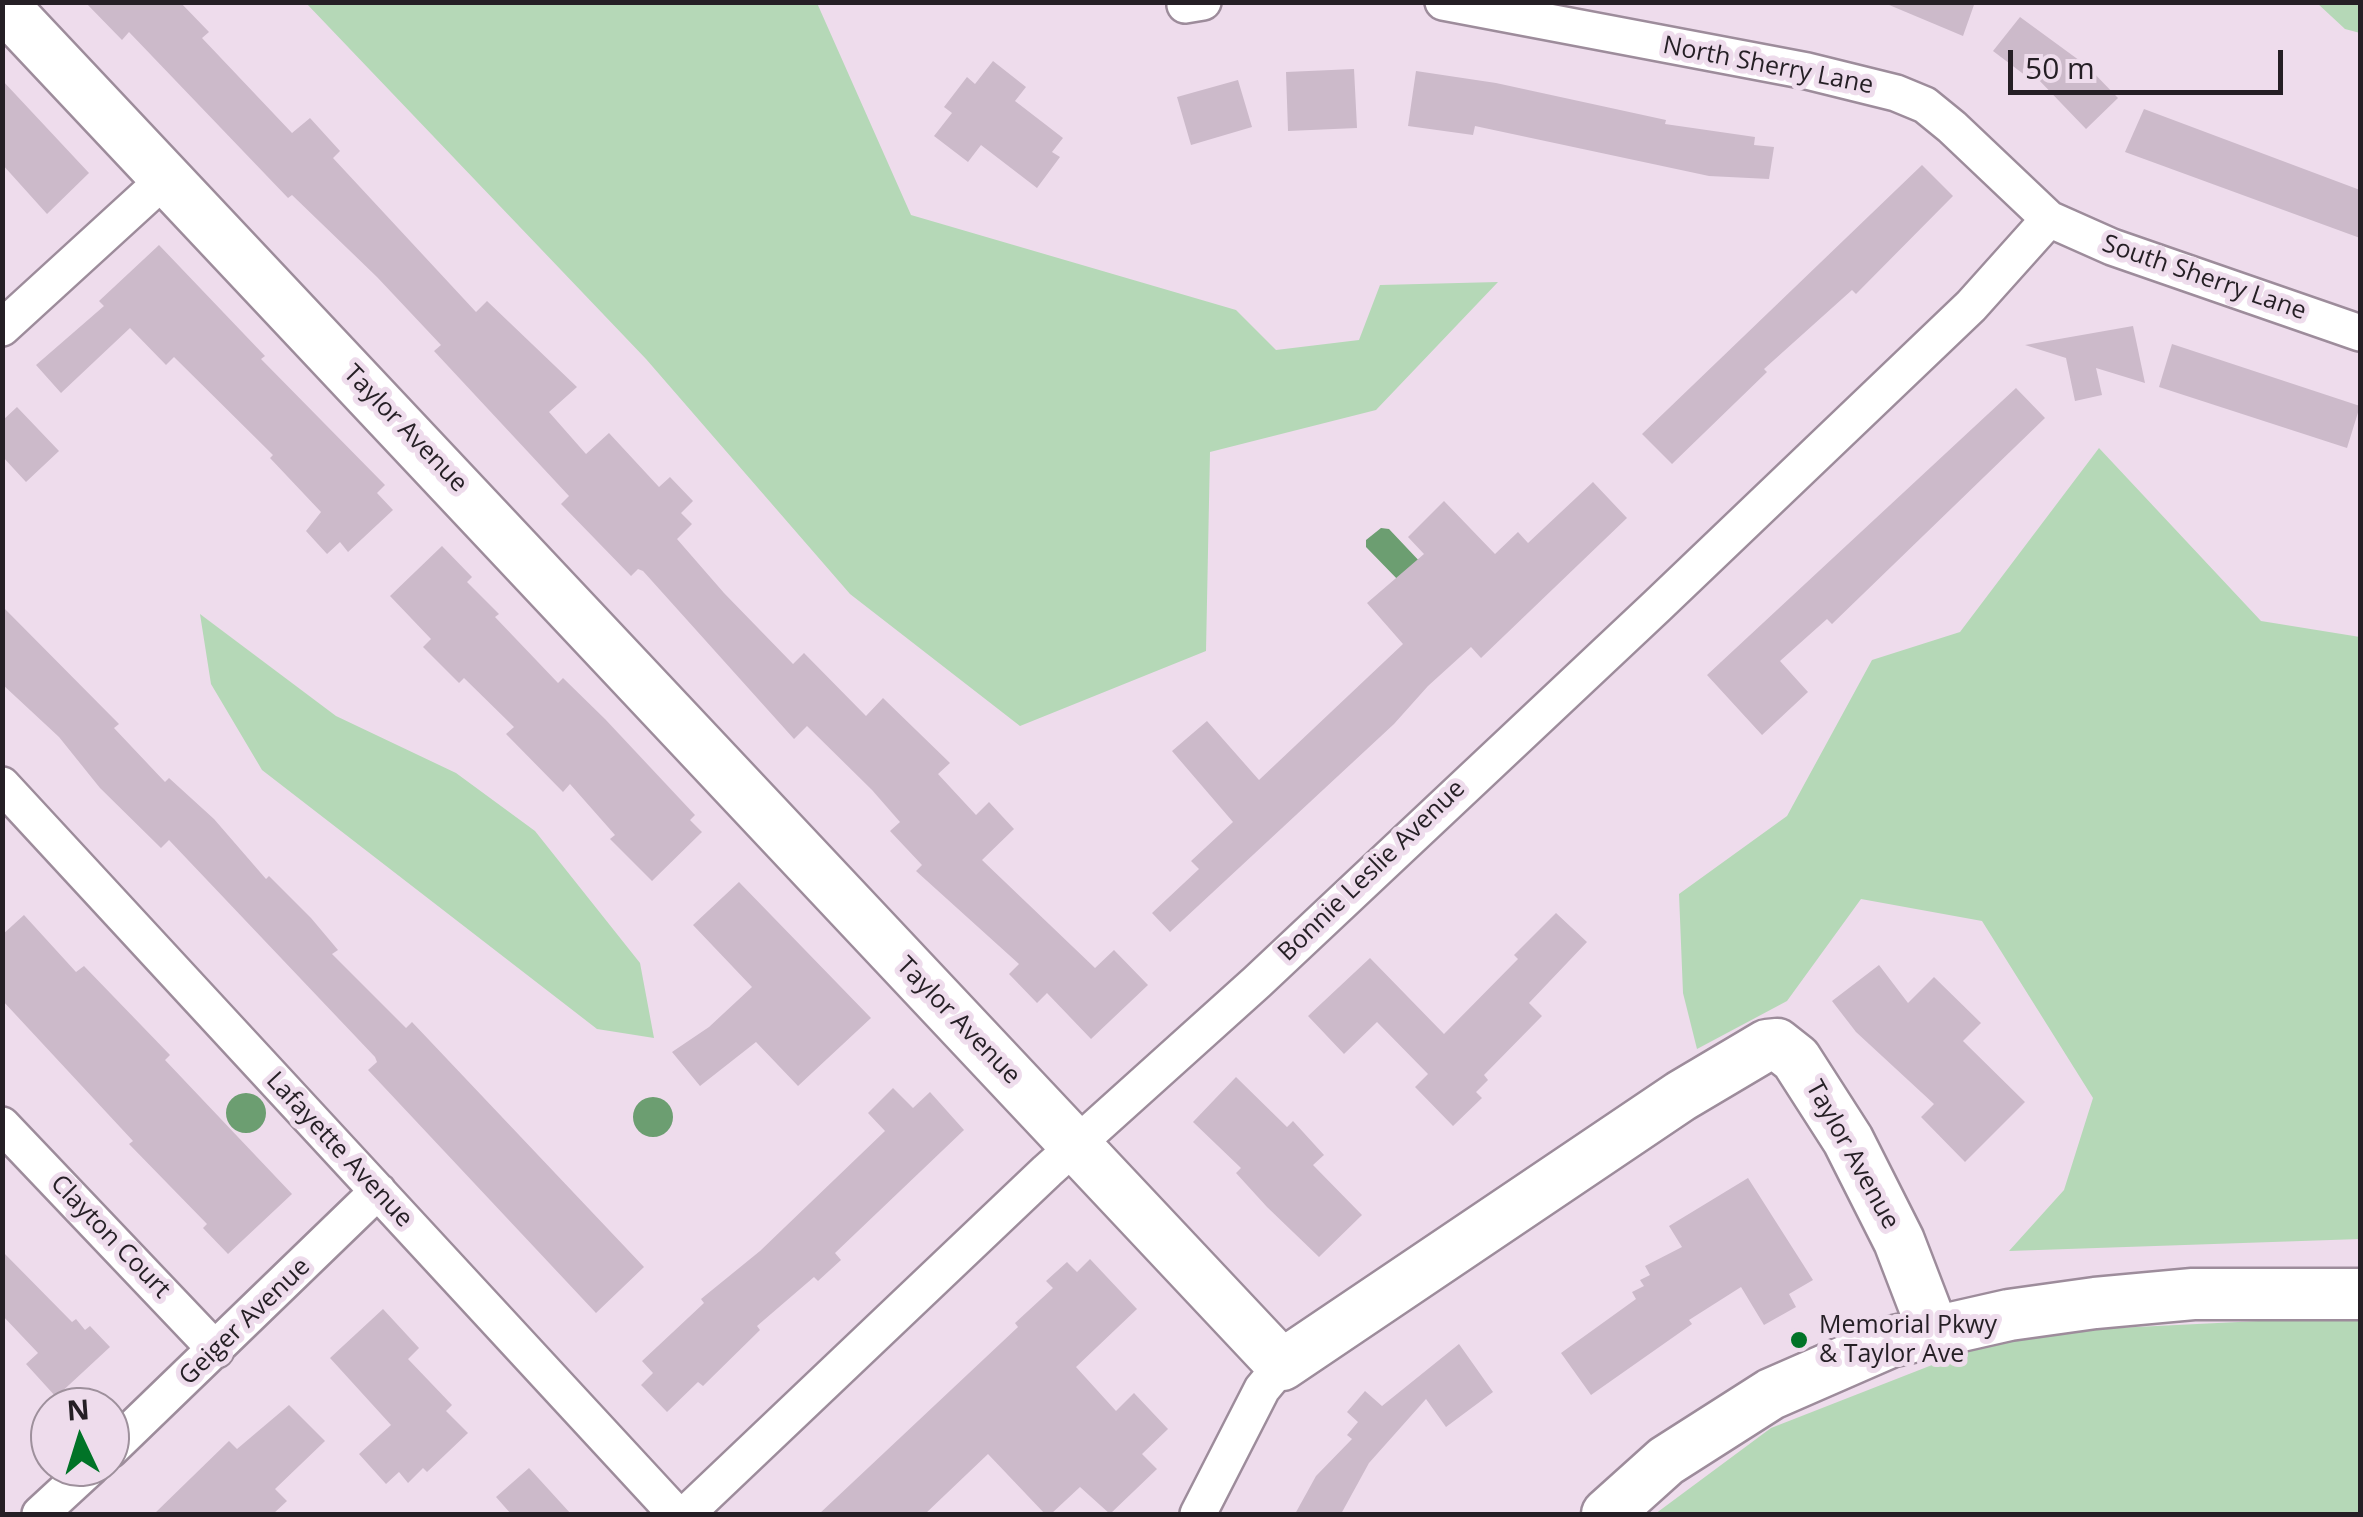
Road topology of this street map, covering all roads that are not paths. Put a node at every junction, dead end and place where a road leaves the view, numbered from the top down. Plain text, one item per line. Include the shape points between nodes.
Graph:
1 (1443, 2) edge
2 (2, 4) edge
3 (164, 179) junction
4 (2050, 219) junction
5 (2, 328) edge
6 (2360, 333) edge
7 (2, 784) edge
8 (2, 1124) edge
9 (1076, 1144) junction
10 (378, 1191) junction
11 (2360, 1294) edge
12 (1934, 1332) junction
13 (216, 1350) junction
14 (1282, 1365) junction
15 (130, 1431) edge
16 (69, 1487) edge
17 (40, 1514) edge
18 (676, 1514) edge
19 (686, 1514) edge
20 (1198, 1514) edge
21 (1607, 1514) edge

1 - 4 street, North Sherry Lane via 1896,93 1952,127
2 - 3 street, Taylor Avenue
3 - 5 street
3 - 9 street, Taylor Avenue
4 - 6 street, South Sherry Lane
4 - 9 street, Bonnie Leslie Avenue via 1971,306 1657,606
7 - 10 street, Lafayette Avenue
8 - 13 street, Clayton Court
9 - 14 street, Taylor Avenue
9 - 19 street, Bonnie Leslie Avenue
10 - 13 street, Geiger Avenue
10 - 18 street, Lafayette Avenue
11 - 12 street via 2193,1294 2009,1315
12 - 14 street, Taylor Avenue via 1899,1241 1848,1140 1796,1059 1777,1044 1680,1096
12 - 21 street via 1890,1342 1770,1394 1666,1462
13 - 15 street, Geiger Avenue
14 - 20 street via 1262,1389
16 - 17 street

